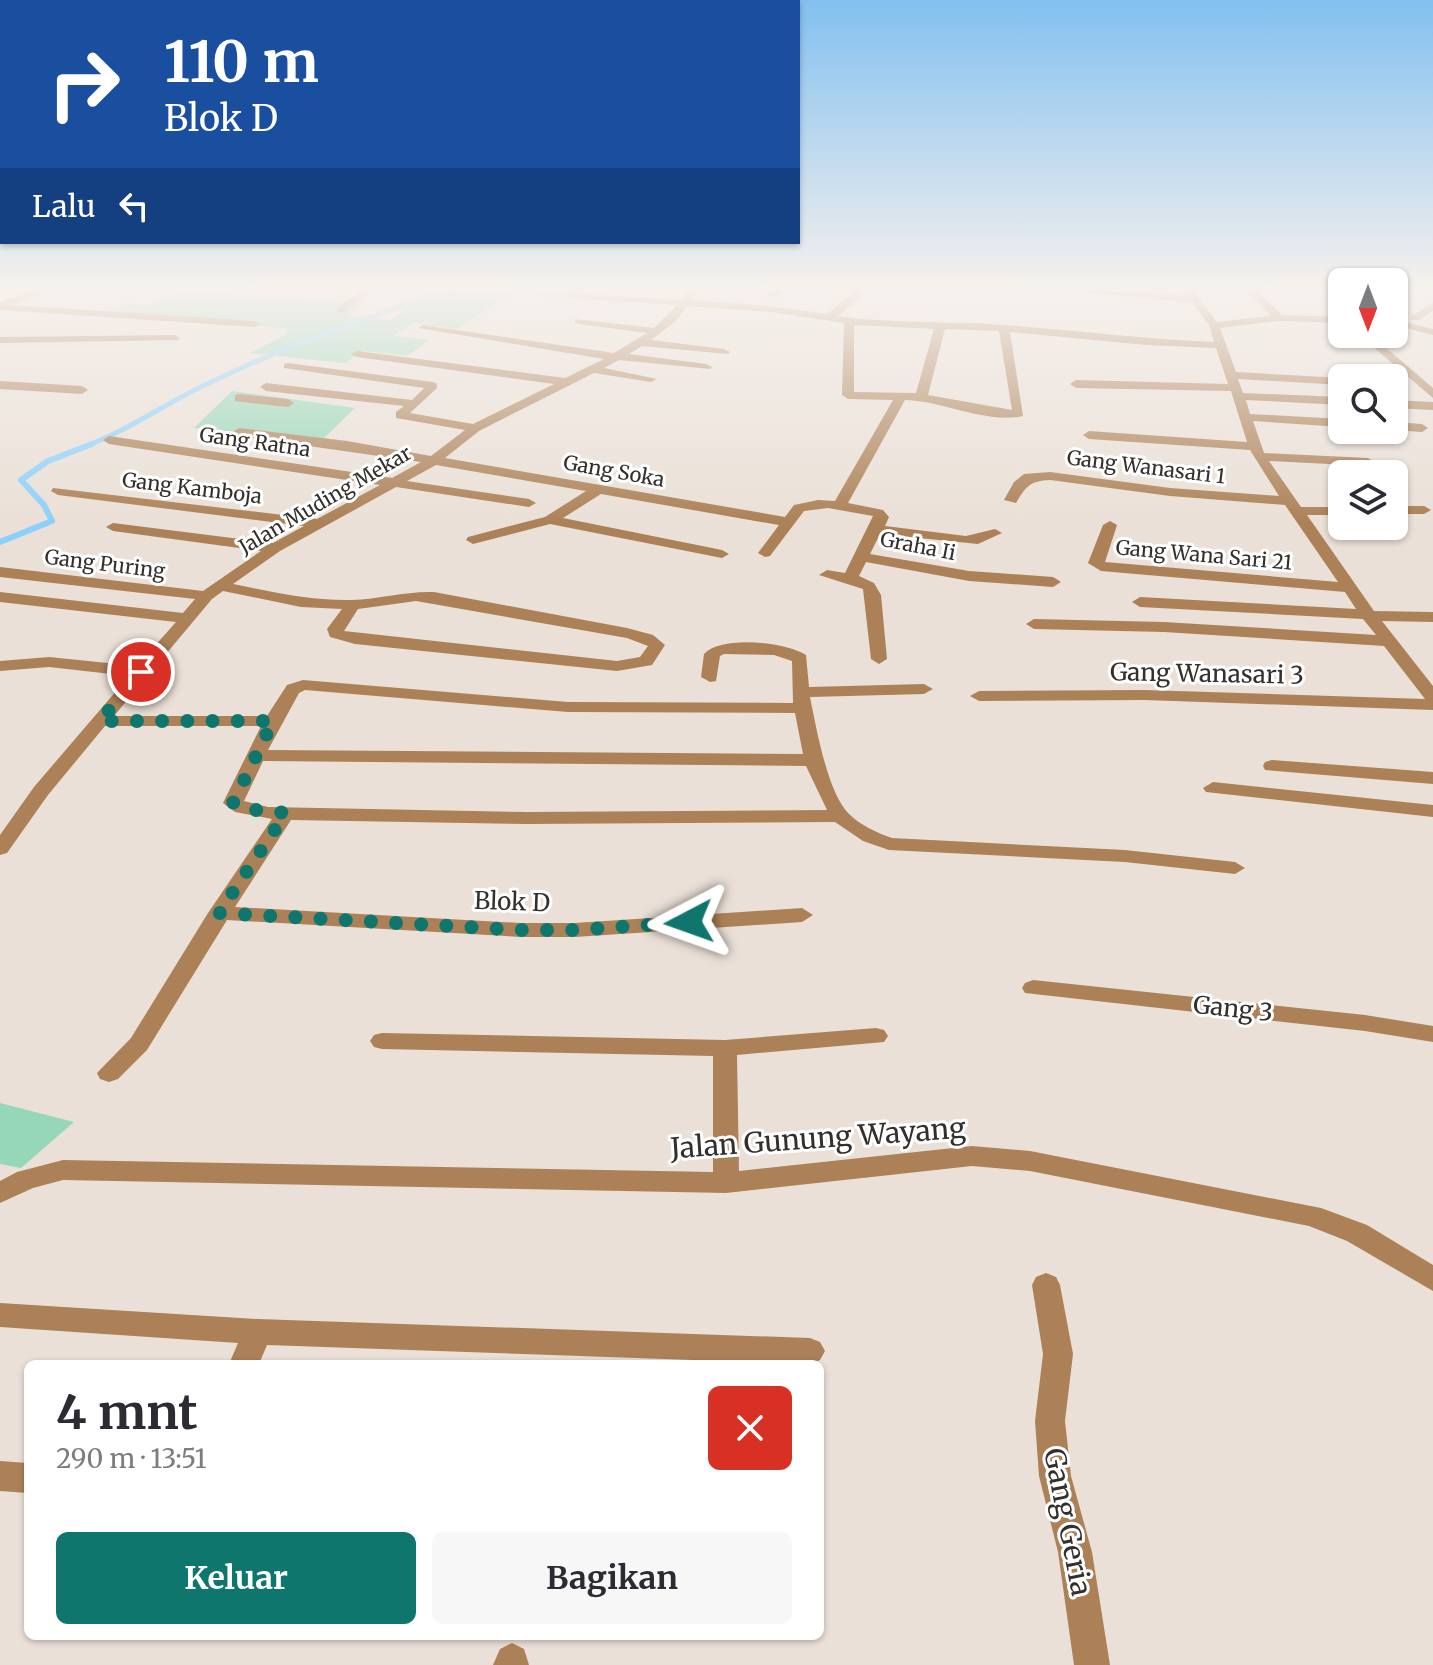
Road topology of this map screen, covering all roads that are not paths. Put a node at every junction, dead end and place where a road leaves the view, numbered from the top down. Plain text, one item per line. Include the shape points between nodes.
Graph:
1 (300, 368) edge
2 (460, 368) edge
3 (848, 368) edge
4 (929, 368) edge
5 (1011, 368) edge
6 (1227, 368) edge
7 (1400, 368) edge
8 (592, 369) joint
9 (651, 379) dead end
10 (567, 382) junction
11 (1328, 382) edge
12 (1076, 384) dead end
13 (0, 385) edge
14 (1234, 386) junction
15 (266, 387) dead end
16 (82, 390) dead end
17 (1433, 394) edge
18 (921, 397) junction
19 (239, 398) dead end
20 (900, 398) junction
21 (1328, 399) edge
22 (415, 404) junction
23 (1408, 405) edge
24 (1433, 406) edge
25 (400, 415) junction
26 (1245, 417) junction
27 (1328, 422) edge
28 (1408, 427) edge
29 (475, 428) junction
30 (1422, 428) dead end
31 (239, 432) dead end
32 (1089, 435) dead end
33 (109, 440) dead end
34 (1256, 452) junction
35 (1346, 460) edge
36 (433, 461) junction
37 (396, 483) junction
38 (599, 489) junction
39 (58, 491) dead end
40 (1011, 500) dead end
41 (529, 503) dead end
42 (839, 506) junction
43 (1291, 506) junction
44 (1328, 510) edge
45 (1408, 510) edge
46 (1424, 510) dead end
47 (550, 520) junction
48 (787, 522) junction
49 (322, 524) junction
50 (1110, 525) dead end
51 (113, 527) dead end
52 (876, 529) junction
53 (995, 533) dead end
54 (473, 540) dead end
55 (275, 548) junction
56 (765, 553) dead end
57 (722, 554) dead end
58 (863, 557) junction
59 (0, 572) edge
60 (827, 575) dead end
61 (850, 578) junction
62 (1053, 582) dead end
63 (220, 586) junction
64 (1350, 588) junction
65 (206, 596) junction
66 (0, 597) edge
67 (1140, 602) dead end
68 (353, 605) junction
69 (1369, 615) junction
70 (1433, 617) edge
71 (187, 618) junction
72 (1034, 624) dead end
73 (1388, 641) junction
74 (879, 659) dead end
75 (0, 666) edge
76 (141, 672) junction
77 (710, 677) dead end
78 (924, 689) dead end
79 (979, 696) dead end
80 (1433, 698) edge
81 (802, 700) junction
82 (1433, 705) edge
83 (100, 721) junction
84 (273, 721) junction
85 (257, 755) junction
86 (813, 760) junction
87 (1272, 766) dead end
88 (1433, 778) edge
89 (1213, 788) dead end
90 (1433, 811) edge
91 (286, 813) junction
92 (839, 816) junction
93 (0, 849) edge
94 (1235, 868) dead end
95 (219, 913) junction
96 (802, 915) dead end
97 (1033, 988) dead end
98 (1433, 1034) edge
99 (876, 1036) dead end
100 (382, 1041) dead end
101 (725, 1048) junction
102 (109, 1073) dead end
103 (726, 1183) junction
104 (0, 1193) edge
105 (1433, 1279) edge
106 (1046, 1285) dead end
107 (0, 1315) edge
108 (258, 1332) junction
109 (810, 1351) dead end
110 (246, 1360) edge
111 (0, 1476) edge
112 (24, 1478) edge
113 (1092, 1665) edge

1 - 22 street via 433,386
2 - 10 street
3 - 20 street via 848,395
4 - 18 street
5 - 18 street via 1019,413
6 - 14 street
7 - 17 street
8 - 9 street
8 - 10 street, Jalan Muding Mekar
10 - 29 street, Jalan Muding Mekar
11 - 14 street
12 - 14 street
13 - 16 street
14 - 21 street
14 - 26 street
15 - 22 street
18 - 20 street
19 - 25 street
20 - 42 street
22 - 25 street
23 - 24 street
25 - 29 street
26 - 27 street
26 - 34 street
28 - 30 street
29 - 36 street, Jalan Muding Mekar
31 - 36 street, Gang Soka
32 - 34 street
33 - 37 street, Gang Ratna
34 - 35 street
34 - 43 street
36 - 37 street, Jalan Muding Mekar
36 - 38 street, Gang Soka
37 - 41 street, Gang Ratna
37 - 49 street, Jalan Muding Mekar
38 - 47 street
38 - 48 street, Gang Soka
39 - 49 street, Gang Kamboja
40 - 43 street, Gang Wanasari 1 via 1029,477 1050,476
42 - 48 street via 807,505
42 - 52 street, Graha Ii via 878,513 882,517
43 - 44 street, Gang Wanasari 1
43 - 64 street
45 - 46 street
47 - 54 street
47 - 57 street
48 - 56 street
49 - 55 street, Jalan Muding Mekar
50 - 64 street, Gang Wana Sari 21 via 1096,563 1101,566
51 - 55 street
52 - 53 street via 966,540
52 - 58 street, Graha Ii
55 - 63 street, Jalan Muding Mekar
58 - 61 street
58 - 62 street, Graha Ii via 969,576
59 - 65 street, Gang Puring
60 - 61 street
61 - 74 street via 869,586 873,595
63 - 65 street, Jalan Muding Mekar
63 - 68 street via 301,602
64 - 69 street
65 - 71 street, Jalan Muding Mekar
66 - 71 street
67 - 69 street
68 - 68 street via 434,597 627,633 657,645 646,661 629,666 342,636 335,629
69 - 70 street
69 - 73 street
71 - 76 street, Jalan Muding Mekar
72 - 73 street
73 - 80 street
75 - 76 street via 31,662
76 - 83 street, Jalan Muding Mekar
77 - 81 street via 712,654 720,649 789,652 800,659
78 - 81 street
79 - 82 street, Gang Wanasari 3 via 1145,695
81 - 84 street via 568,707 310,685 293,689
81 - 86 street
83 - 84 street
83 - 93 street, Jalan Muding Mekar
84 - 85 street
85 - 86 street
85 - 91 street via 233,803
86 - 92 street
87 - 88 street
89 - 90 street
91 - 92 street
91 - 95 street
92 - 94 street via 889,844 1125,856
95 - 96 street, Blok D via 521,930
95 - 102 street via 139,1044
97 - 98 street, Gang 3
99 - 101 street
100 - 101 street
101 - 103 street
103 - 104 street, Jalan Gunung Wayang via 63,1170 26,1179
103 - 105 street, Jalan Gunung Wayang via 972,1156 1030,1161 1311,1216 1357,1233
106 - 113 street, Gang Geria via 1058,1354 1050,1421 1055,1476 1075,1552
107 - 108 street
108 - 109 street
108 - 110 street
111 - 112 street

